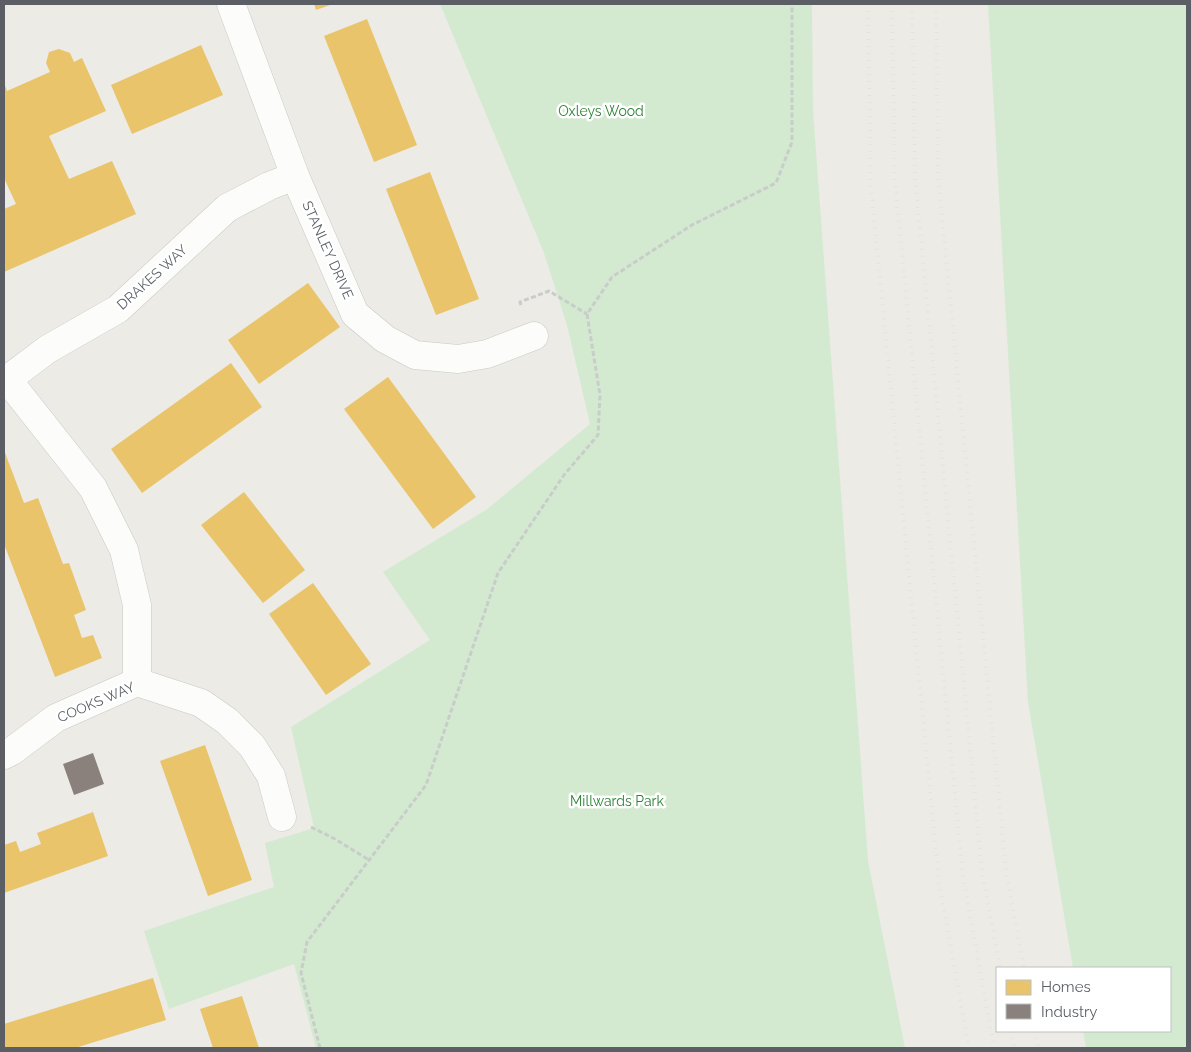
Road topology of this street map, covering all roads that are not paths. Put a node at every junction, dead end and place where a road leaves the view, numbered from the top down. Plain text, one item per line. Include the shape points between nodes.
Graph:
1 (231, 4) edge
2 (295, 176) junction
3 (534, 336) dead end
4 (5, 381) edge
5 (137, 682) junction
6 (4, 755) edge
7 (282, 817) dead end

1 - 2 street, STANLEY DRIVE
2 - 3 street, STANLEY DRIVE via 356,314 385,339 415,355 458,359 487,354
2 - 4 street, DRAKES WAY via 227,208 118,309 48,349
4 - 5 street, DRAKES WAY via 93,488 124,550 137,606
5 - 6 street, COOKS WAY via 56,718
5 - 7 street, COOKS WAY via 201,703 227,720 252,746 271,776

